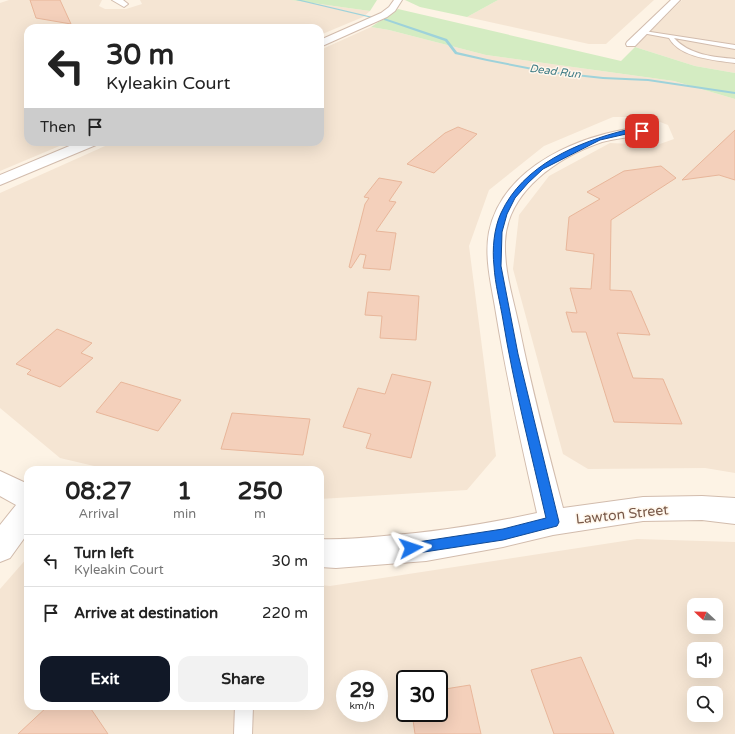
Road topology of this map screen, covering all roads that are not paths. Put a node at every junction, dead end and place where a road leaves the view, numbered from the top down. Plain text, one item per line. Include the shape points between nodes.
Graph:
1 (398, 0) edge
2 (676, 0) edge
3 (644, 32) junction
4 (671, 38) junction
5 (324, 42) edge
6 (631, 44) dead end
7 (735, 47) edge
8 (735, 61) edge
9 (642, 131) dead end
10 (81, 146) edge
11 (0, 180) edge
12 (0, 483) edge
13 (24, 496) edge
14 (735, 512) edge
15 (24, 516) edge
16 (553, 522) junction
17 (0, 548) edge
18 (324, 553) edge
19 (244, 710) edge
20 (243, 734) edge

1 - 5 street via 384,15
2 - 3 street
3 - 4 lane
3 - 6 street
4 - 7 lane
4 - 8 lane via 695,54
9 - 16 street via 618,133 598,139 541,168 525,181 512,197 498,232 497,266 513,354
10 - 11 street
12 - 13 street
14 - 16 street, Lawton Street via 702,508 643,509
15 - 17 street
16 - 18 street, Lawton Street via 426,548
19 - 20 lane

